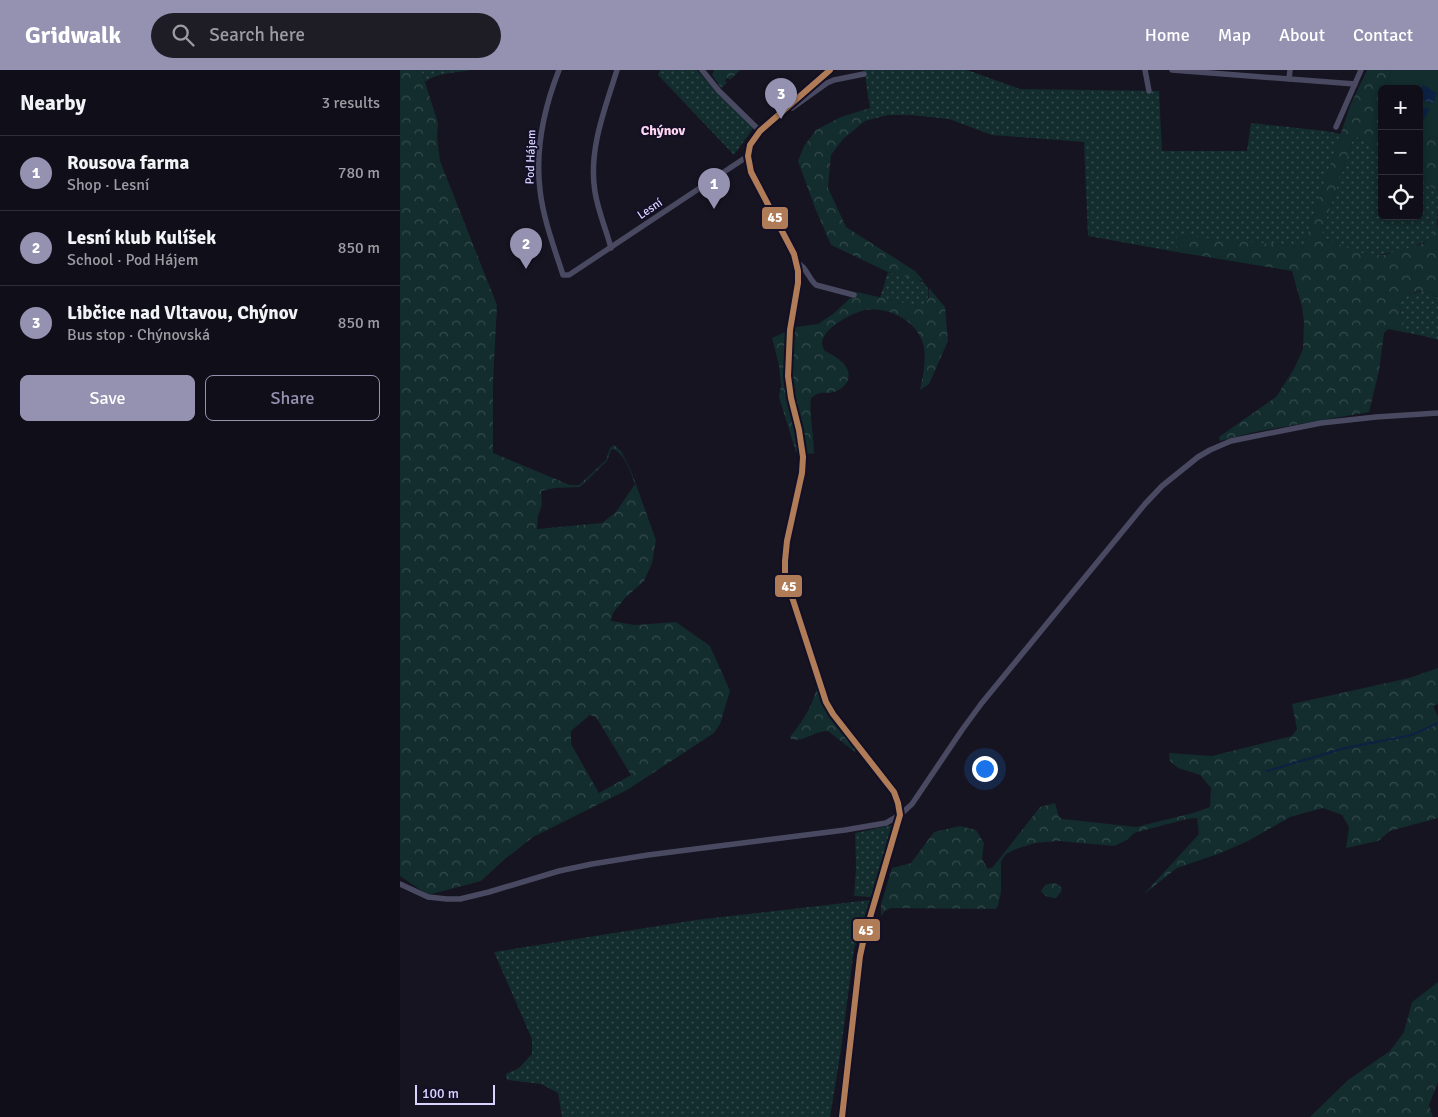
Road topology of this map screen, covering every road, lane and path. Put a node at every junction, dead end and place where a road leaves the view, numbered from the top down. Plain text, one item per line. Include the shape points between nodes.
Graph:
1 (560, 70) edge
2 (617, 70) edge
3 (702, 70) edge
4 (830, 70) edge
5 (1145, 70) edge
6 (1172, 70) edge
7 (1290, 70) edge
8 (1361, 70) edge
9 (864, 74) dead end
10 (1289, 79) junction
11 (1355, 84) junction
12 (1149, 91) dead end
13 (786, 108) junction
14 (1336, 127) dead end
15 (760, 131) junction
16 (748, 156) junction
17 (611, 248) junction
18 (796, 262) junction
19 (563, 274) joint
20 (854, 295) dead end
21 (1438, 413) edge
22 (900, 815) junction
23 (400, 884) edge
24 (842, 1117) edge

1 - 19 street, Pod Hájem via 541,128 538,173 550,235
2 - 17 street via 597,136 593,174 594,190
3 - 15 street
4 - 13 street
5 - 12 street
6 - 10 street
7 - 10 street
8 - 11 street
9 - 13 street via 827,83 792,108
10 - 11 street
11 - 14 street
13 - 15 street
15 - 16 street via 750,145
16 - 17 street, Lesní
16 - 18 street via 752,176
17 - 19 street, Lesní via 569,275
18 - 20 street via 804,267 816,285
18 - 22 street via 798,277 790,330 788,376 803,457 787,541 785,574 826,702 894,792
21 - 22 street via 1321,423 1245,438 1210,450 1185,467 1145,504 981,704 912,804
22 - 23 street via 886,823 845,830 584,866 460,899 428,897
22 - 24 street via 862,947

